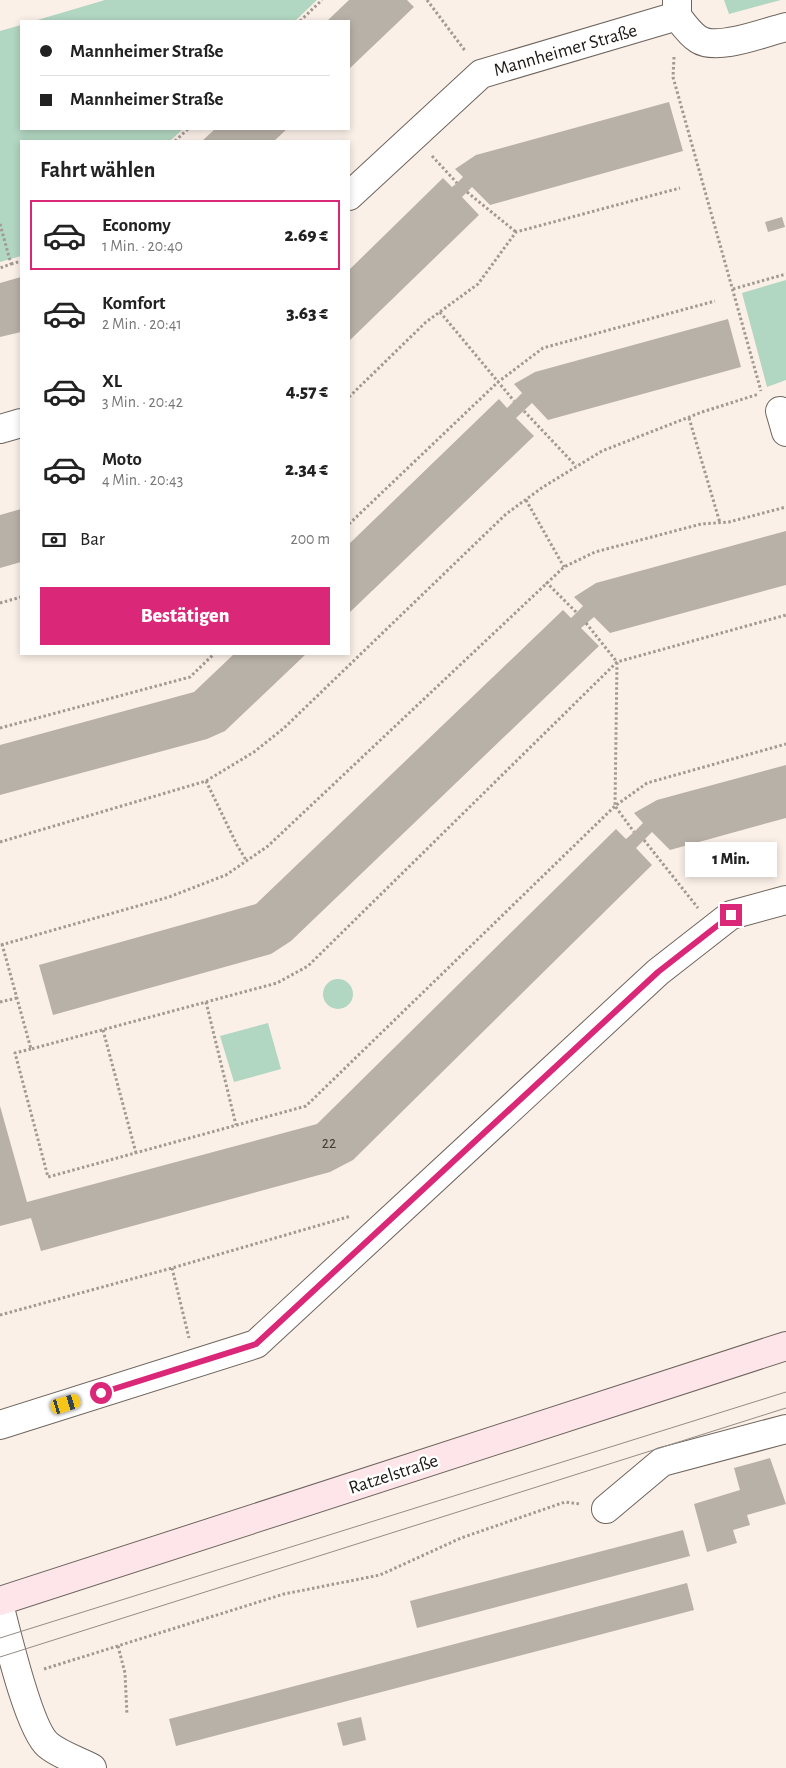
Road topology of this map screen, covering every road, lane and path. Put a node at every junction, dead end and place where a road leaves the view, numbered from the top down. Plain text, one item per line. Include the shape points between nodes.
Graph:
1 (322, 0) edge
2 (428, 0) edge
3 (677, 8) edge
4 (301, 20) edge
5 (786, 27) edge
6 (481, 74) junction
7 (187, 130) edge
8 (413, 136) junction
9 (176, 140) edge
10 (457, 183) dead end
11 (680, 188) dead end
12 (467, 192) dead end
13 (350, 195) edge
14 (0, 224) edge
15 (516, 232) junction
16 (20, 261) edge
17 (12, 264) junction
18 (1, 267) edge
19 (786, 274) edge
20 (732, 289) junction
21 (714, 301) dead end
22 (440, 312) junction
23 (498, 382) junction
24 (350, 396) edge
25 (514, 401) dead end
26 (524, 411) dead end
27 (776, 412) edge
28 (690, 418) junction
29 (20, 423) edge
30 (0, 429) edge
31 (576, 466) junction
32 (526, 500) junction
33 (786, 507) edge
34 (350, 523) edge
35 (720, 523) junction
36 (564, 567) junction
37 (546, 582) junction
38 (20, 597) edge
39 (0, 602) edge
40 (576, 613) dead end
41 (786, 615) edge
42 (586, 623) dead end
43 (213, 655) edge
44 (617, 662) junction
45 (0, 728) edge
46 (786, 744) edge
47 (206, 781) junction
48 (615, 806) junction
49 (634, 832) dead end
50 (644, 840) dead end
51 (0, 842) edge
52 (246, 860) junction
53 (786, 900) edge
54 (714, 928) junction
55 (1, 945) edge
56 (17, 998) junction
57 (0, 1002) edge
58 (206, 1002) junction
59 (103, 1030) junction
60 (32, 1050) junction
61 (236, 1125) junction
62 (136, 1153) junction
63 (358, 1214) dead end
64 (172, 1268) junction
65 (0, 1314) edge
66 (786, 1346) edge
67 (195, 1363) junction
68 (0, 1425) edge
69 (786, 1429) edge
70 (565, 1502) dead end
71 (606, 1509) dead end
72 (0, 1601) edge
73 (0, 1608) edge
74 (118, 1646) junction
75 (18, 1677) junction
76 (127, 1715) dead end
77 (92, 1768) edge

1 - 4 path
2 - 6 path
3 - 5 street via 699,40 712,44
3 - 6 street, Mannheimer Straße
3 - 20 path via 673,77
6 - 8 street, Mannheimer Straße
7 - 9 path
8 - 10 path
8 - 13 street, Mannheimer Straße
11 - 15 path
12 - 15 path
14 - 17 path
15 - 22 path via 478,284
16 - 17 path
17 - 18 path
19 - 20 path
20 - 27 path
21 - 23 path via 543,348
22 - 23 path
22 - 24 path
23 - 25 path
23 - 34 path
26 - 31 path
27 - 28 path via 702,412
28 - 31 path via 616,445
28 - 35 path
29 - 30 street
31 - 32 path
32 - 36 path
32 - 47 path via 506,514 284,728 254,752
33 - 35 path
35 - 36 path via 701,524 595,552
36 - 37 path
37 - 40 path
37 - 52 path via 268,846
38 - 39 path
41 - 44 path
42 - 44 path
43 - 45 path via 190,677
44 - 48 path
44 - 58 path via 308,966 278,983
46 - 48 path via 647,783
47 - 51 path
47 - 52 path
48 - 49 path
48 - 61 path via 306,1106
50 - 54 path
52 - 55 path via 226,875 169,898
53 - 54 street via 731,915
54 - 67 street via 658,972 256,1344
55 - 56 path
56 - 57 path
56 - 60 path
58 - 59 path
58 - 61 path
59 - 60 path
59 - 62 path
60 - 62 path via 15,1053 48,1177
61 - 62 path
63 - 64 path
64 - 65 path
64 - 67 path
66 - 72 main road, Ratzelstraße
67 - 68 street
69 - 71 street via 662,1462
70 - 74 path via 461,1538 380,1575 284,1594
73 - 75 street
74 - 75 path
74 - 76 path via 125,1673
75 - 77 street via 47,1745

